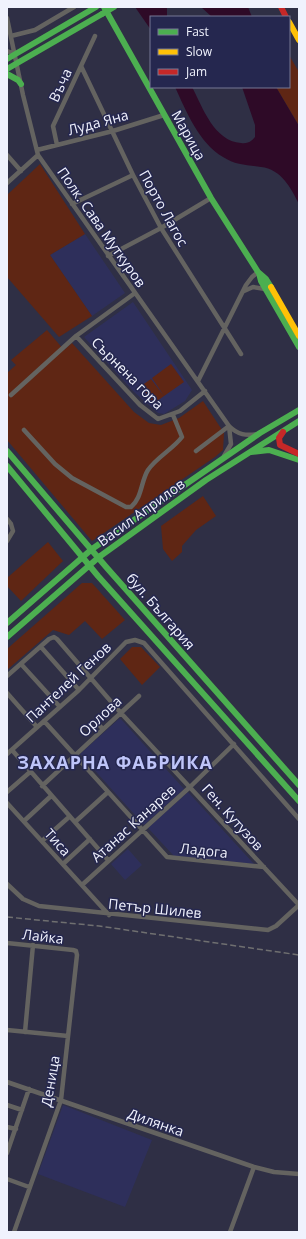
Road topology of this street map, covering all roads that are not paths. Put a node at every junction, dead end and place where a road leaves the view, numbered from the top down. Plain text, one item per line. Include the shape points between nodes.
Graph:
1 (74, 7) edge
2 (96, 7) edge
3 (104, 7) edge
4 (114, 7) edge
5 (281, 7) edge
6 (286, 16) edge
7 (7, 18) edge
8 (290, 23) edge
9 (297, 33) edge
10 (11, 36) junction
11 (95, 36) dead end
12 (299, 40) edge
13 (7, 51) edge
14 (15, 54) junction
15 (7, 59) edge
16 (17, 64) junction
17 (81, 66) junction
18 (7, 69) edge
19 (7, 74) edge
20 (20, 84) junction
21 (164, 115) junction
22 (113, 131) junction
23 (57, 145) junction
24 (37, 153) junction
25 (7, 155) edge
26 (21, 171) junction
27 (133, 175) junction
28 (7, 184) edge
29 (211, 198) junction
30 (72, 204) junction
31 (161, 228) junction
32 (108, 256) junction
33 (258, 272) junction
34 (266, 289) junction
35 (243, 292) junction
36 (135, 293) junction
37 (224, 328) junction
38 (76, 336) junction
39 (299, 336) edge
40 (299, 347) edge
41 (241, 354) dead end
42 (198, 381) junction
43 (205, 391) junction
44 (11, 395) dead end
45 (299, 410) edge
46 (173, 415) junction
47 (299, 421) edge
48 (229, 426) junction
49 (24, 430) dead end
50 (284, 430) junction
51 (260, 433) junction
52 (7, 451) edge
53 (196, 451) dead end
54 (248, 452) junction
55 (299, 454) edge
56 (222, 459) junction
57 (299, 460) edge
58 (7, 466) edge
59 (7, 519) edge
60 (7, 541) edge
61 (92, 549) junction
62 (82, 557) junction
63 (99, 557) junction
64 (89, 565) junction
65 (7, 623) edge
66 (7, 637) edge
67 (40, 647) junction
68 (21, 664) junction
69 (7, 676) edge
70 (91, 677) junction
71 (79, 690) junction
72 (7, 693) edge
73 (139, 696) dead end
74 (60, 707) junction
75 (120, 712) junction
76 (44, 721) junction
77 (96, 722) dead end
78 (37, 727) junction
79 (103, 729) junction
80 (257, 738) junction
81 (234, 744) junction
82 (249, 745) junction
83 (12, 750) junction
84 (7, 754) edge
85 (75, 756) junction
86 (30, 772) junction
87 (299, 785) edge
88 (42, 786) junction
89 (191, 786) junction
90 (7, 792) edge
91 (108, 792) junction
92 (51, 796) junction
93 (299, 800) edge
94 (7, 803) edge
95 (69, 817) junction
96 (299, 819) edge
97 (24, 821) junction
98 (75, 822) junction
99 (143, 830) junction
100 (90, 840) junction
101 (42, 841) junction
102 (108, 860) junction
103 (63, 864) junction
104 (264, 867) junction
105 (7, 884) edge
106 (82, 884) junction
107 (299, 905) edge
108 (109, 914) junction
109 (7, 943) edge
110 (33, 945) junction
111 (76, 952) joint
112 (7, 1030) edge
113 (24, 1032) junction
114 (68, 1036) junction
115 (7, 1082) edge
116 (29, 1089) junction
117 (61, 1100) junction
118 (7, 1105) edge
119 (22, 1110) junction
120 (7, 1127) edge
121 (16, 1129) junction
122 (7, 1153) edge
123 (254, 1168) junction
124 (299, 1174) edge
125 (7, 1179) edge
126 (29, 1187) junction
127 (14, 1232) edge
128 (230, 1232) edge

1 - 10 street via 35,30
2 - 14 main road
3 - 21 main road, Марица
4 - 16 main road, bridge
5 - 6 main road
7 - 10 street, Полк. Сава Муткуров
8 - 9 main road
9 - 12 main road
10 - 14 street, Полк. Сава Муткуров
11 - 17 street, Въча
13 - 14 street
14 - 15 main road
14 - 16 street, Полк. Сава Муткуров
16 - 18 main road
16 - 20 street, Полк. Сава Муткуров
17 - 22 street, Порто Лагос
17 - 23 street, Въча via 53,126
19 - 20 main road
20 - 24 street, Полк. Сава Муткуров
21 - 22 street, Луда Яна
21 - 29 main road, Марица
22 - 23 street, Луда Яна
22 - 27 street, Порто Лагос
23 - 24 street, Луда Яна
24 - 26 street
24 - 30 street, Полк. Сава Муткуров
25 - 26 street
26 - 28 street
27 - 30 street
27 - 31 street, Порто Лагос
29 - 31 street
29 - 33 main road, Марица
30 - 32 street, Полк. Сава Муткуров
31 - 32 street
31 - 37 street, Порто Лагос
32 - 36 street, Полк. Сава Муткуров
33 - 34 main road, Марица
33 - 35 street via 250,279
33 - 39 main road, Марица via 266,279
34 - 35 street via 253,287
34 - 40 main road, Марица
35 - 37 street
36 - 38 street, Сърнена гора
36 - 42 street, Полк. Сава Муткуров
37 - 41 street, Порто Лагос
37 - 42 street
38 - 44 street, Сърнена гора
38 - 46 street, Сърнена гора via 148,413 158,419
42 - 43 street, Полк. Сава Муткуров
43 - 46 street, Сърнена гора
43 - 48 street, Полк. Сава Муткуров
45 - 51 main road, Васил Априлов
46 - 49 street via 182,437 151,466 131,507 126,507 72,478 55,464
47 - 50 main road, Васил Априлов
48 - 51 street via 240,434
48 - 53 street
48 - 56 street via 231,444
50 - 54 main road, Васил Априлов
50 - 55 main road via 279,438 280,445
51 - 56 main road, Васил Априлов
52 - 61 main road, бул. България
54 - 57 main road via 269,450
54 - 63 main road, Васил Априлов
56 - 61 main road, Васил Априлов
58 - 62 main road, бул. България
59 - 60 street via 13,531
61 - 62 main road, Васил Априлов
61 - 63 main road, бул. България
62 - 64 main road, бул. България
62 - 65 main road, Васил Априлов
63 - 64 main road, Васил Априлов
63 - 80 main road, бул. България
64 - 66 main road, Васил Априлов
64 - 82 main road, бул. България
67 - 68 street
67 - 70 street, Ген. Кутузов via 54,637
67 - 71 street
68 - 69 street
68 - 74 street
70 - 71 street, Пантелей Генов
70 - 75 street, Ген. Кутузов
70 - 81 street, Пантелей Генов via 126,642 135,640 144,643
71 - 74 street, Пантелей Генов
72 - 78 street
73 - 75 street, Орлова
74 - 76 street, Пантелей Генов
75 - 79 street, Орлова
75 - 89 street, Ген. Кутузов
76 - 78 street, Пантелей Генов
76 - 85 street
77 - 79 street
78 - 83 street, Пантелей Генов
79 - 85 street, Орлова
80 - 82 main road
80 - 87 main road, бул. България
81 - 89 street, Атанас Канарев
81 - 96 street
82 - 93 main road, бул. България
83 - 84 street, Пантелей Генов
83 - 86 street
85 - 88 street, Орлова
85 - 91 street
86 - 88 street
86 - 90 street
88 - 92 street
89 - 99 street, Атанас Канарев
89 - 104 street, Ген. Кутузов
91 - 98 street
91 - 99 street
92 - 95 street
92 - 97 street
94 - 97 street, Тиса
95 - 98 street
95 - 101 street
97 - 101 street, Тиса
98 - 100 street
99 - 102 street, Атанас Канарев
99 - 104 street, Ладога via 167,857
100 - 102 street
100 - 103 street
101 - 103 street, Тиса
102 - 106 street, Атанас Канарев
103 - 106 street, Тиса
104 - 107 street, Ген. Кутузов
105 - 108 street, Петър Шилев via 31,904
106 - 108 street, Тиса
107 - 108 street, Петър Шилев via 268,930
109 - 110 street, Лайка
110 - 111 street, Лайка
110 - 113 street
111 - 114 street, Деница
112 - 113 street
113 - 114 street
114 - 117 street, Деница
115 - 116 street, Дилянка
116 - 117 street, Дилянка
116 - 119 street
117 - 123 street, Дилянка
117 - 126 street, Деница
118 - 119 street
119 - 121 street
120 - 121 street
121 - 122 street
123 - 124 street, Дилянка
123 - 128 street
125 - 126 street
126 - 127 street, Деница

